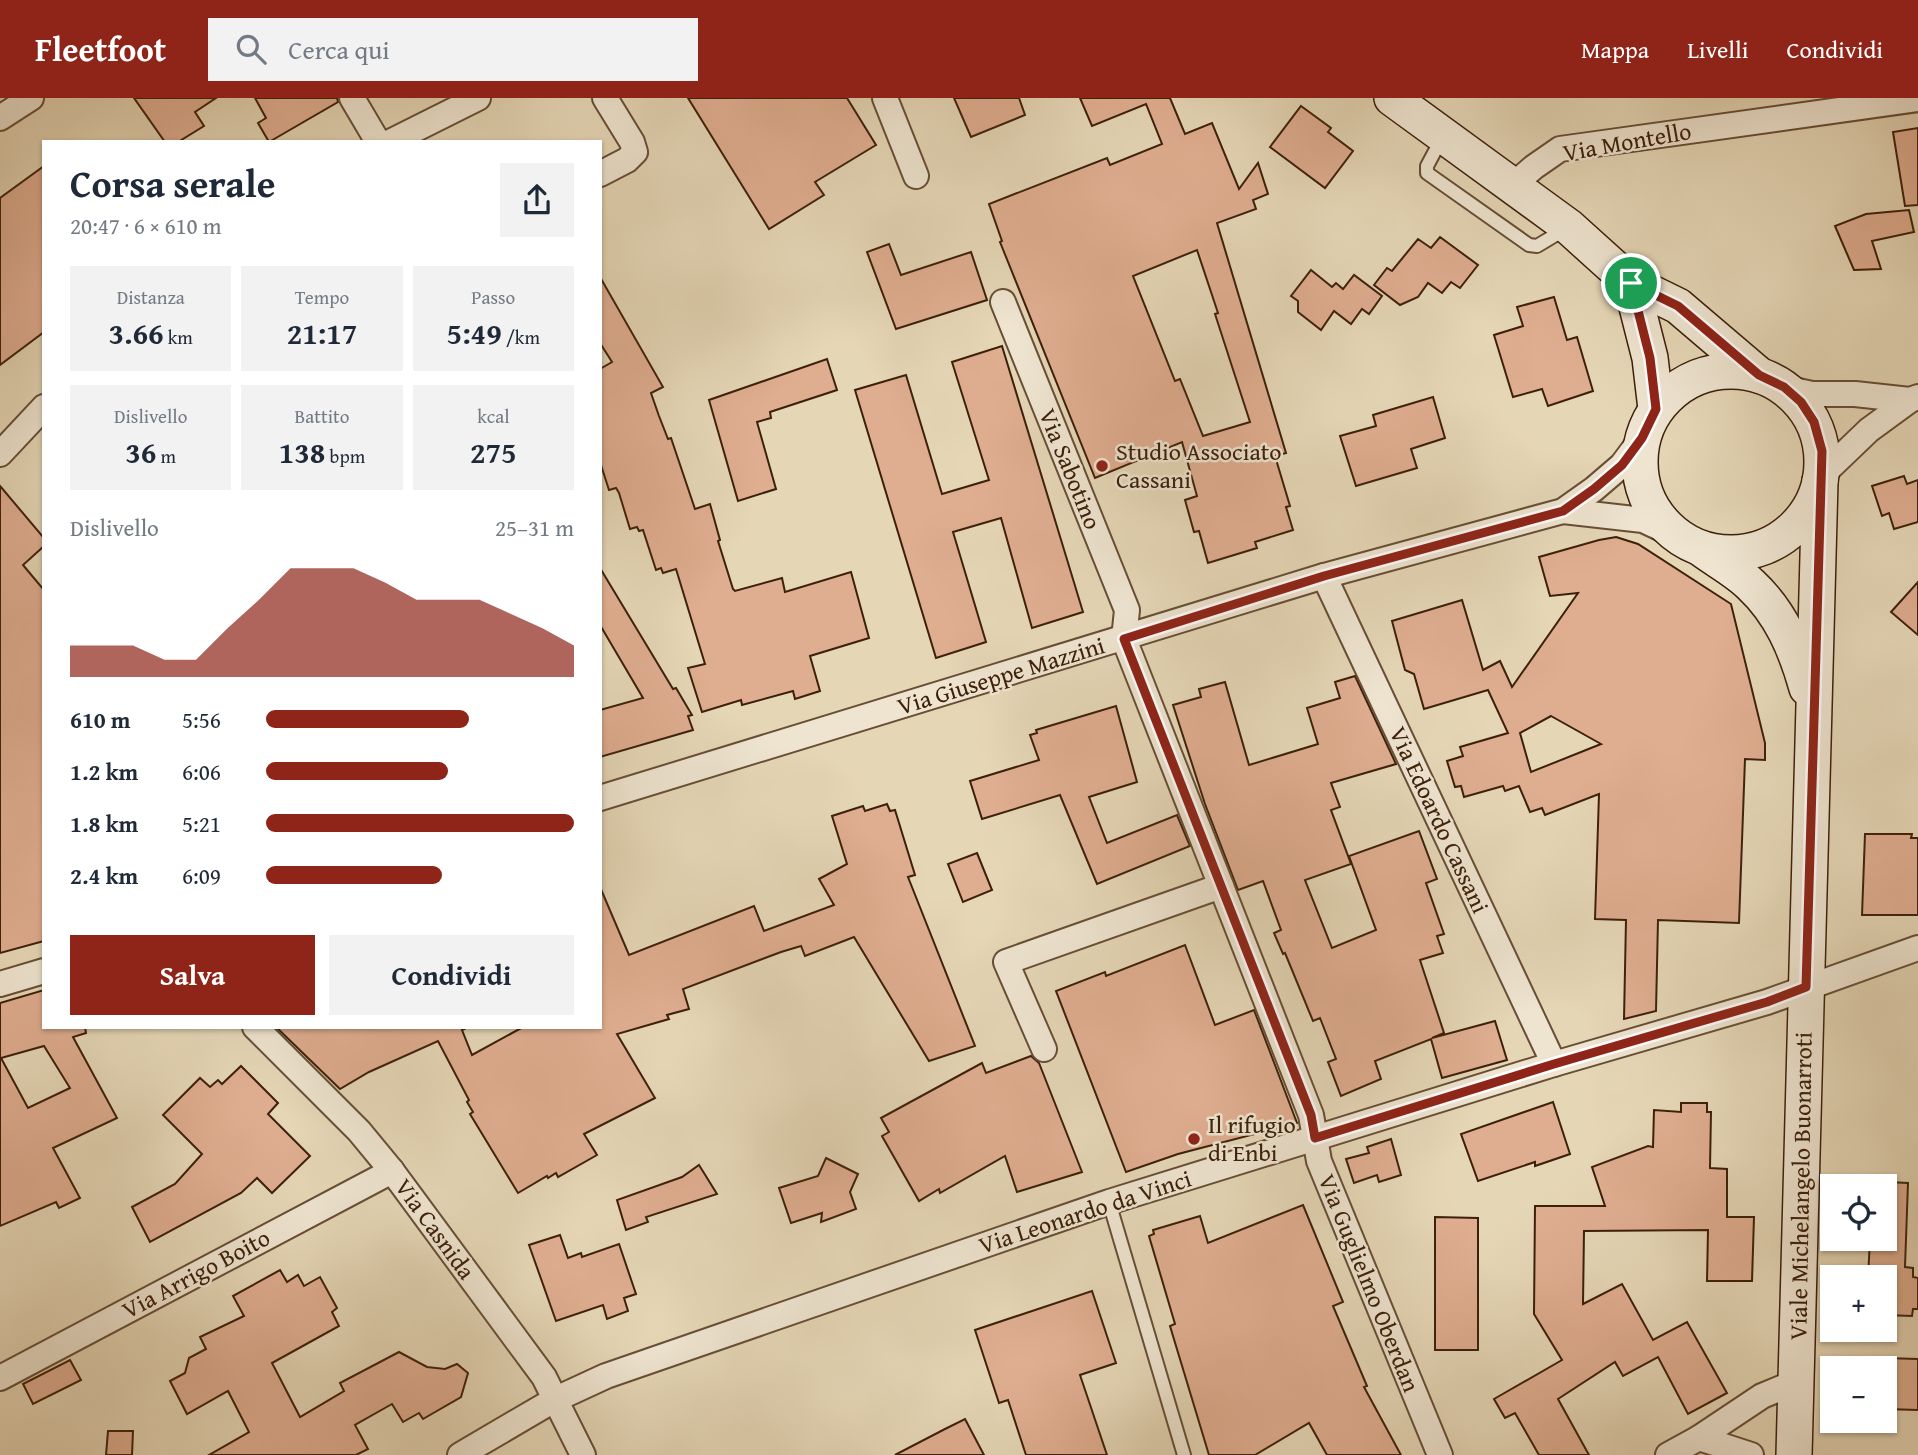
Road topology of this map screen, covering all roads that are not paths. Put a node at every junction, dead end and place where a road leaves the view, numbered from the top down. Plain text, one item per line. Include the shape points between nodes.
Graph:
1 (31, 98) edge
2 (352, 98) edge
3 (478, 98) edge
4 (605, 98) edge
5 (886, 98) edge
6 (1392, 98) edge
7 (1918, 99) edge
8 (1878, 101) edge
9 (0, 118) edge
10 (1443, 135) junction
11 (377, 140) edge
12 (394, 140) edge
13 (602, 173) edge
14 (916, 176) dead end
15 (1513, 186) junction
16 (1569, 227) junction
17 (1631, 283) junction
18 (1003, 302) dead end
19 (1772, 381) junction
20 (1914, 399) edge
21 (42, 409) edge
22 (1649, 424) junction
23 (0, 454) edge
24 (1820, 479) junction
25 (1563, 511) junction
26 (1688, 542) junction
27 (1324, 576) junction
28 (1124, 639) junction
29 (1813, 708) junction
30 (602, 798) edge
31 (1221, 886) junction
32 (1918, 948) edge
33 (42, 972) edge
34 (0, 984) edge
35 (1806, 987) junction
36 (257, 1029) edge
37 (1044, 1049) dead end
38 (1554, 1064) junction
39 (1315, 1138) junction
40 (392, 1171) junction
41 (1108, 1202) junction
42 (0, 1378) edge
43 (1796, 1382) junction
44 (554, 1400) junction
45 (1699, 1438) junction
46 (460, 1455) edge
47 (583, 1455) edge
48 (1184, 1455) edge
49 (1440, 1455) edge
50 (1668, 1455) edge
51 (1751, 1455) edge
52 (1794, 1455) edge

1 - 9 street
2 - 11 street
3 - 12 street
4 - 13 street via 635,152
5 - 14 street
6 - 10 main road
7 - 8 street, Via Montello
8 - 15 street, Via Montello via 1560,149
10 - 15 main road
10 - 16 lane via 1427,173 1529,245 1537,246
15 - 16 main road
16 - 17 main road
17 - 19 main road via 1678,306
17 - 22 main road via 1650,358
18 - 28 street, Via Sabotino via 1127,610
19 - 20 street via 1812,394
19 - 22 main road via 1726,370 1701,375 1674,390
19 - 24 main road via 1801,402 1814,422 1822,451
20 - 24 street via 1869,430
21 - 23 street
22 - 25 street, Via Giuseppe Mazzini via 1622,465
22 - 26 main road via 1639,462 1643,490 1657,517
24 - 26 main road via 1801,520 1779,539 1752,551 1724,553
24 - 29 main road, Viale Michelangelo Buonarroti
25 - 26 street, Via Giuseppe Mazzini via 1643,520
25 - 27 street, Via Giuseppe Mazzini
26 - 29 main road, Viale Michelangelo Buonarroti via 1751,584 1779,619 1797,653
27 - 28 street, Via Giuseppe Mazzini
27 - 38 street, Via Edoardo Cassani
28 - 30 street, Via Giuseppe Mazzini
28 - 31 street, Via Guglielmo Oberdan
29 - 35 main road, Viale Michelangelo Buonarroti
31 - 37 street via 1006,962
31 - 39 street, Via Guglielmo Oberdan via 1311,1115
32 - 35 street, Via Leonardo da Vinci
33 - 34 street
35 - 38 street, Via Leonardo da Vinci
35 - 43 main road, Viale Michelangelo Buonarroti
36 - 40 street, Via Casnida via 359,1131
38 - 39 street, Via Leonardo da Vinci
39 - 41 street, Via Leonardo da Vinci
39 - 49 street, Via Guglielmo Oberdan via 1320,1161
40 - 42 street, Via Arrigo Boito
40 - 44 street, Via Casnida via 544,1377
41 - 44 street, Via Leonardo da Vinci via 606,1376
41 - 48 lane
43 - 45 street via 1762,1396
43 - 52 main road, Viale Michelangelo Buonarroti
44 - 46 street, Via Leonardo da Vinci
44 - 47 street, Via Casnida
45 - 50 street
45 - 51 street

